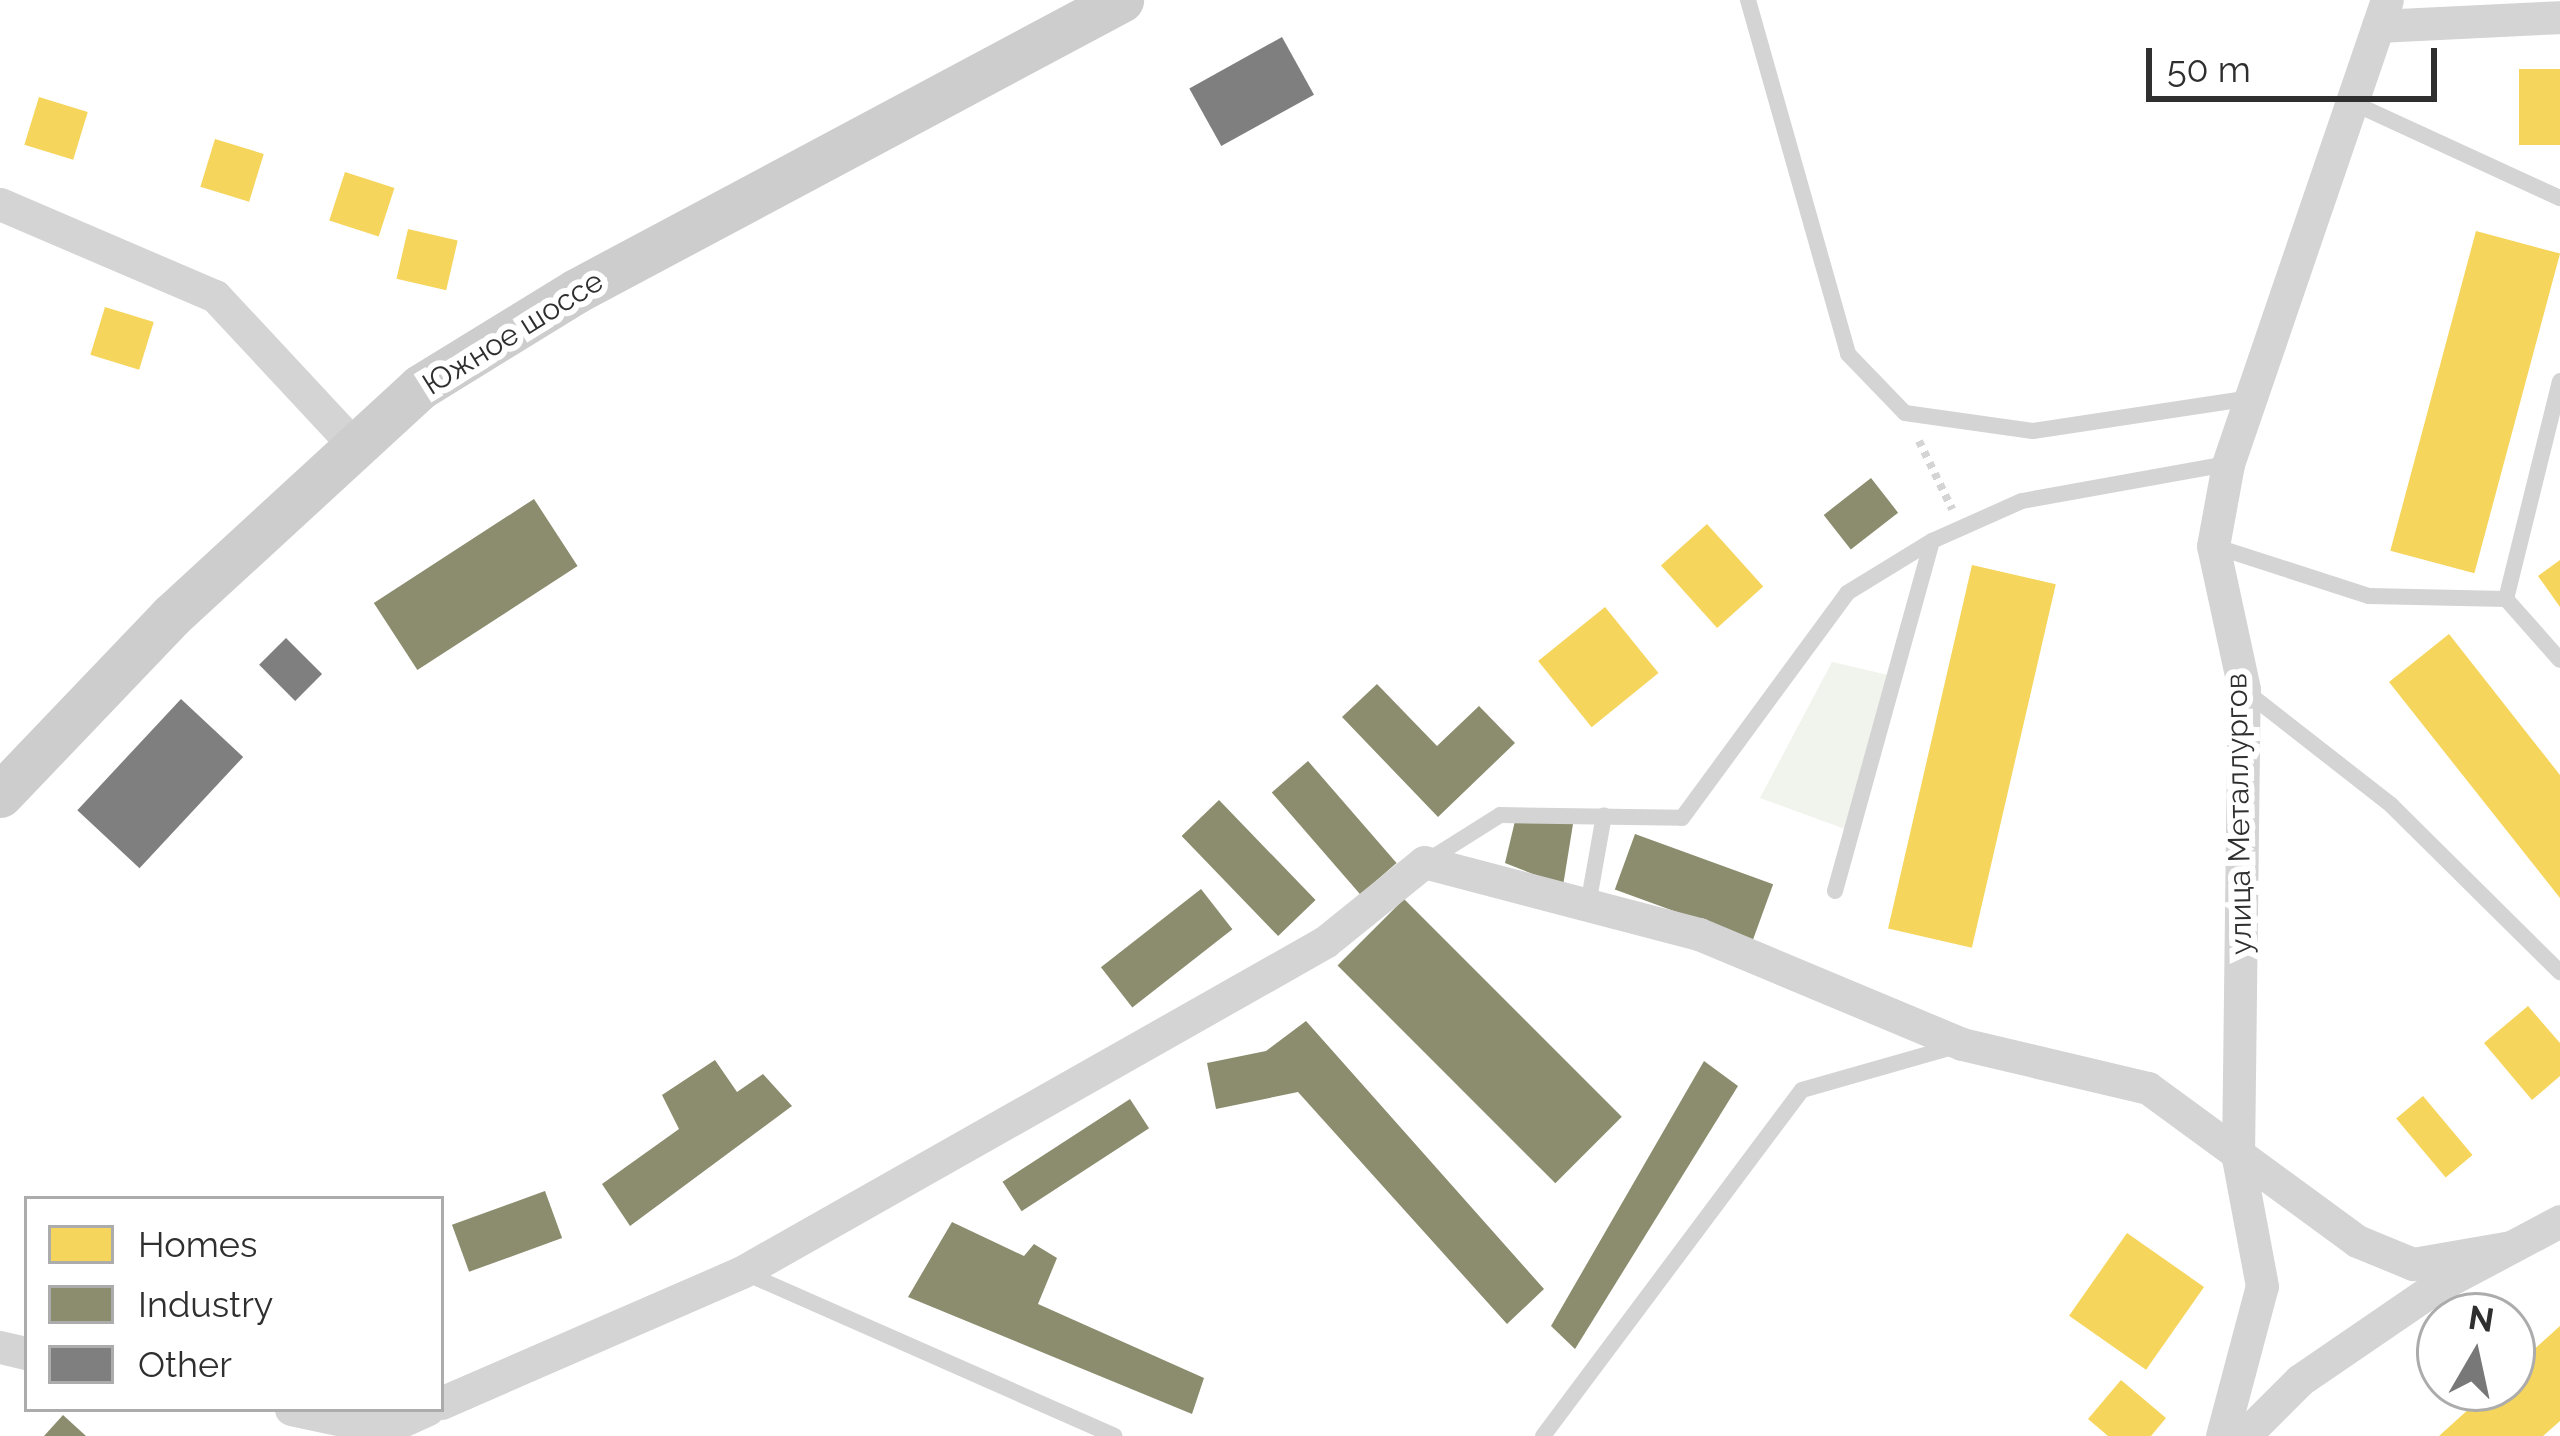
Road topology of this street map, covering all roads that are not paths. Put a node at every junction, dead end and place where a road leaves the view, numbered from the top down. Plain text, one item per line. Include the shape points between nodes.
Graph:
1 (1120, 0) edge
2 (1748, 0) edge
3 (2383, 13) edge
4 (2560, 17) edge
5 (2351, 102) junction
6 (2560, 198) edge
7 (0, 204) edge
8 (2560, 381) edge
9 (2250, 398) junction
10 (356, 447) junction
11 (2228, 464) junction
12 (1932, 541) junction
13 (2213, 546) junction
14 (2506, 599) junction
15 (2560, 660) edge
16 (2243, 689) junction
17 (2, 789) edge
18 (1604, 815) junction
19 (1424, 862) junction
20 (1835, 891) dead end
21 (1588, 905) junction
22 (2560, 972) edge
23 (1962, 1044) junction
24 (2238, 1158) junction
25 (2560, 1221) edge
26 (2510, 1247) junction
27 (742, 1272) junction
28 (444, 1402) edge
29 (305, 1412) edge
30 (421, 1412) edge
31 (1114, 1436) edge
32 (1543, 1436) edge
33 (2222, 1436) edge
34 (2244, 1436) edge

1 - 10 street, Южное шоссе via 576,291 420,387
2 - 9 lane via 1848,353 1905,413 2033,431
3 - 4 street
3 - 5 street, улица Металлургов
5 - 6 lane
5 - 9 street, улица Металлургов
7 - 10 street via 215,296
8 - 14 lane
9 - 11 street, улица Металлургов
10 - 17 street, Южное шоссе
11 - 12 lane via 2022,501
11 - 13 street, улица Металлургов
12 - 18 lane via 1847,593 1682,818
12 - 20 lane
13 - 14 lane via 2369,596
13 - 16 street, улица Металлургов
14 - 15 lane
16 - 22 lane via 2391,805
16 - 24 street, улица Металлургов
18 - 19 lane via 1500,815
18 - 21 lane
19 - 21 street
19 - 27 street via 1325,942
21 - 23 street via 1815,975
23 - 24 street via 2148,1088
23 - 32 lane via 1802,1090
24 - 26 street via 2357,1241 2413,1264
24 - 33 street, улица Металлургов via 2262,1286
25 - 26 street
26 - 34 street via 2300,1380
27 - 28 street
27 - 31 lane
29 - 30 street via 384,1429

